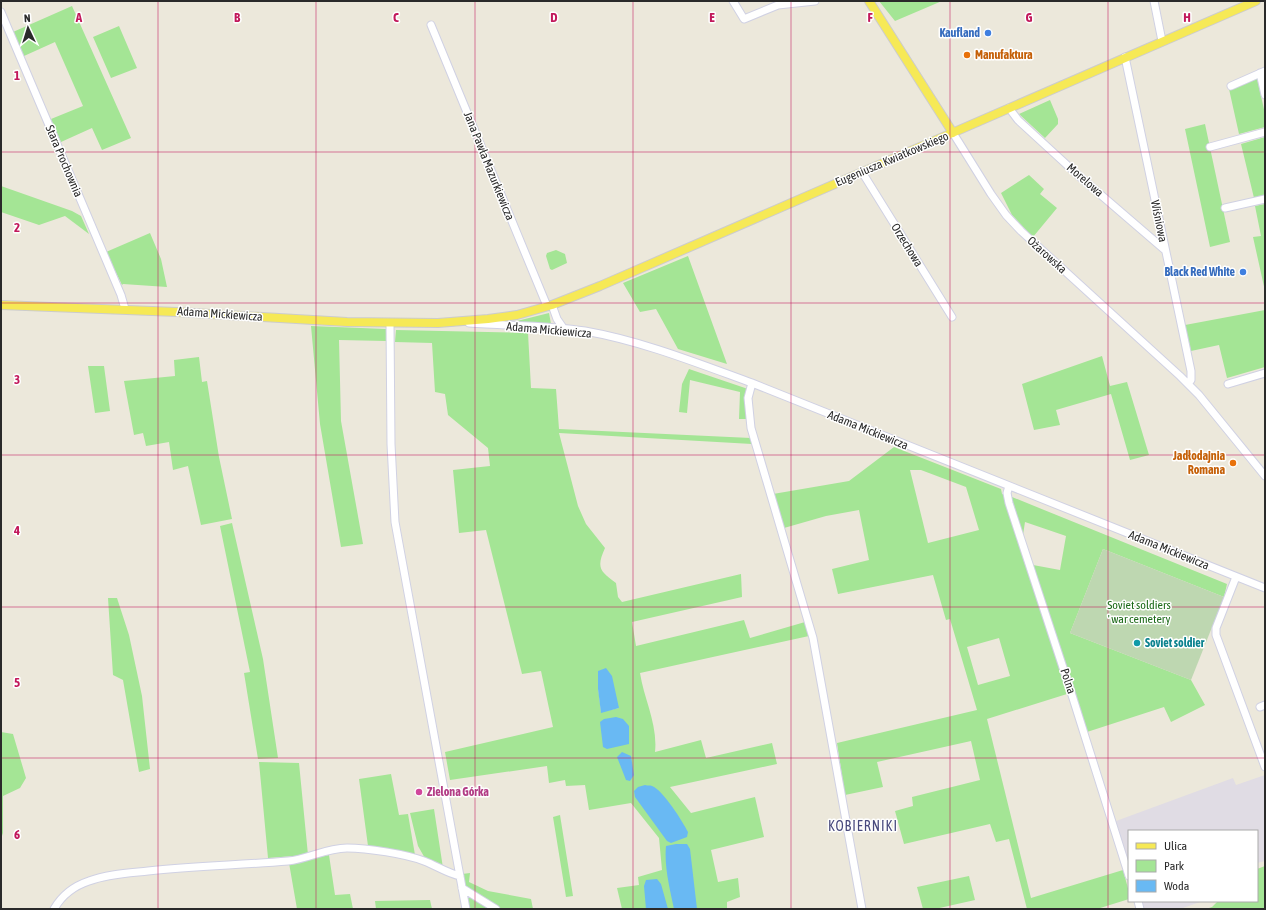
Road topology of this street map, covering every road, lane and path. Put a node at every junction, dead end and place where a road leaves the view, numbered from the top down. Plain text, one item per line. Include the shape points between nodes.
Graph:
1 (733, 1) edge
2 (815, 1) edge
3 (869, 1) edge
4 (1154, 1) edge
5 (1256, 1) edge
6 (1, 12) edge
7 (432, 25) dead end
8 (1162, 41) junction
9 (1125, 57) junction
10 (1263, 72) edge
11 (1231, 86) dead end
12 (1265, 95) edge
13 (1009, 108) junction
14 (1265, 132) edge
15 (953, 133) junction
16 (1210, 147) dead end
17 (862, 172) junction
18 (1265, 199) edge
19 (1225, 208) dead end
20 (1165, 250) junction
21 (1, 305) edge
22 (550, 306) junction
23 (125, 310) junction
24 (952, 317) dead end
25 (458, 322) junction
26 (390, 323) junction
27 (564, 329) junction
28 (1265, 373) edge
29 (752, 382) junction
30 (1188, 384) junction
31 (1228, 384) dead end
32 (1265, 476) edge
33 (1009, 486) junction
34 (1236, 577) junction
35 (1265, 588) edge
36 (1265, 767) edge
37 (1128, 873) edge
38 (460, 876) junction
39 (462, 888) junction
40 (54, 909) edge
41 (466, 909) edge
42 (496, 909) edge
43 (862, 909) edge

1 - 2 street via 743,18 746,18 778,5
3 - 15 main road, Ożarowska
4 - 8 street
5 - 8 main road, Eugeniusza Kwiatkowskiego
6 - 23 street, Stara Prochownia via 121,295
7 - 22 street, Jana Pawła Mazurkiewicza
8 - 9 main road, Eugeniusza Kwiatkowskiego
9 - 13 main road, Eugeniusza Kwiatkowskiego
9 - 20 street, Wiśniowa
10 - 11 street
10 - 12 street
13 - 15 main road, Eugeniusza Kwiatkowskiego
13 - 20 street, Morelowa via 1018,120 1079,176
14 - 16 street
15 - 17 main road, Eugeniusza Kwiatkowskiego
15 - 30 street, Ożarowska via 991,194 1011,220
17 - 22 main road, Eugeniusza Kwiatkowskiego
17 - 24 street, Orzechowa
18 - 19 street
20 - 30 street, Wiśniowa via 1191,371 1191,380
21 - 23 main road, Adama Mickiewicza
22 - 25 main road, Adama Mickiewicza via 511,316
22 - 27 street
23 - 26 main road, Adama Mickiewicza
25 - 26 main road, Adama Mickiewicza
25 - 27 street, Adama Mickiewicza
26 - 38 street via 391,444 395,522
27 - 29 street, Adama Mickiewicza via 634,343
28 - 31 street
29 - 33 street, Adama Mickiewicza
29 - 43 street via 748,398 752,428 813,638
30 - 32 street, Ożarowska
33 - 34 street, Adama Mickiewicza
33 - 37 street, Polna via 1009,503 1072,692
34 - 35 street, Adama Mickiewicza
34 - 36 street via 1218,623 1216,635
38 - 39 street
38 - 40 street via 448,874 424,861 393,854 346,848 333,849 309,858 289,861 184,867 104,876 72,889 60,898
39 - 41 street
39 - 42 street

